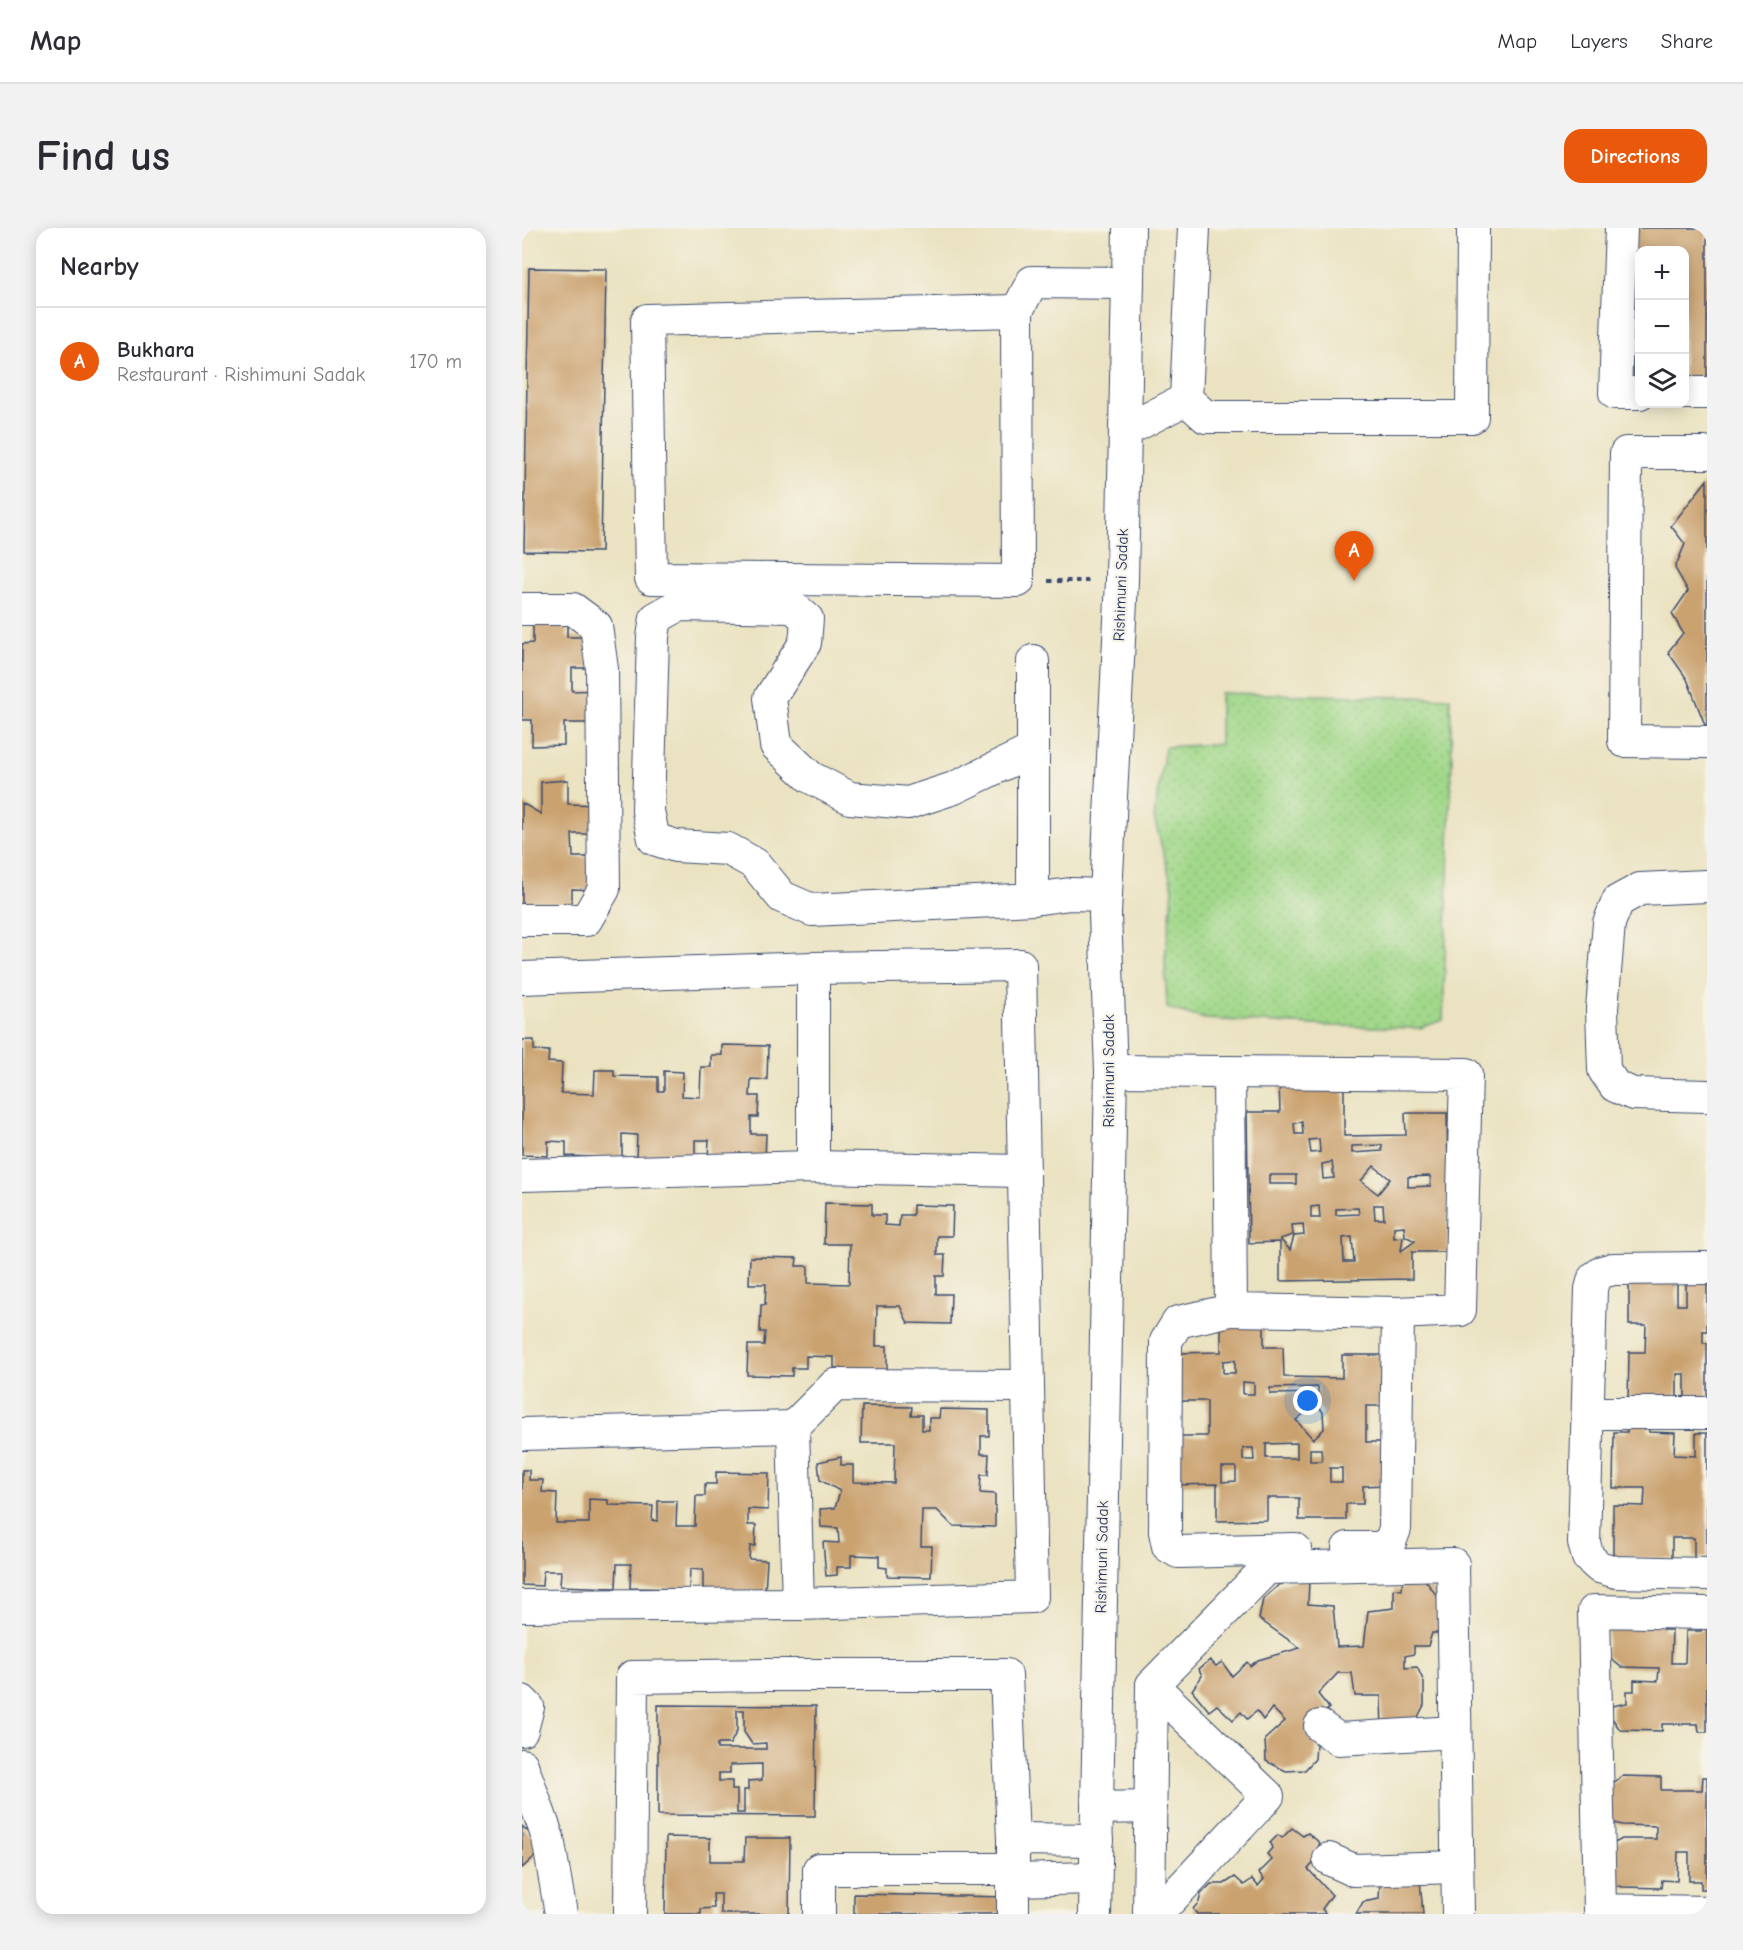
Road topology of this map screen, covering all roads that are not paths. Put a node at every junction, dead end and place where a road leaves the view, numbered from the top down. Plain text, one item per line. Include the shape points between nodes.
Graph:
1 (1129, 228) edge
2 (1194, 228) edge
3 (1473, 228) edge
4 (1621, 228) edge
5 (1128, 283) junction
6 (1017, 311) junction
7 (1635, 393) edge
8 (1689, 393) edge
9 (1707, 393) edge
10 (1186, 399) junction
11 (1125, 431) junction
12 (1707, 453) edge
13 (522, 609) edge
14 (1033, 661) dead end
15 (1707, 742) edge
16 (1033, 750) junction
17 (1707, 886) edge
18 (1106, 895) junction
19 (1033, 899) junction
20 (522, 920) edge
21 (813, 968) junction
22 (522, 978) edge
23 (1111, 1071) junction
24 (1229, 1072) junction
25 (1707, 1096) edge
26 (813, 1167) junction
27 (1023, 1171) junction
28 (522, 1175) edge
29 (1707, 1268) edge
30 (1231, 1310) junction
31 (1398, 1313) junction
32 (1027, 1386) junction
33 (1588, 1413) junction
34 (1707, 1413) edge
35 (793, 1427) junction
36 (522, 1434) edge
37 (1707, 1574) edge
38 (798, 1604) junction
39 (522, 1606) edge
40 (1707, 1613) edge
41 (1152, 1684) junction
42 (522, 1701) edge
43 (1320, 1725) dead end
44 (522, 1730) edge
45 (1455, 1732) junction
46 (522, 1766) edge
47 (1151, 1807) junction
48 (1097, 1808) junction
49 (1096, 1840) junction
50 (1329, 1859) dead end
51 (1013, 1863) junction
52 (1457, 1867) junction
53 (1095, 1878) junction
54 (1707, 1912) edge
55 (561, 1914) edge
56 (630, 1914) edge
57 (819, 1914) edge
58 (1013, 1914) edge
59 (1095, 1914) edge
60 (1149, 1914) edge
61 (1157, 1914) edge
62 (1458, 1914) edge

1 - 5 street, Rishimuni Sadak
2 - 10 street
3 - 10 street via 1472,417 1206,417
4 - 7 street via 1615,393
5 - 6 street via 1032,282
5 - 11 street, Rishimuni Sadak
6 - 6 street via 1018,581 651,578 647,320
8 - 9 street
10 - 11 street
11 - 18 street, Rishimuni Sadak via 1122,581
12 - 15 street via 1626,453 1624,741
13 - 20 street via 573,609 596,626 602,669 604,889 586,920
14 - 16 street
16 - 19 street
16 - 19 street via 954,788 908,803 850,798 810,777 776,745 770,698 805,643 807,619 793,607 679,605 656,618 648,811 654,839 676,846 728,849 755,864 782,897 812,910
17 - 25 street via 1640,889 1618,902 1609,923 1602,1009 1604,1070 1615,1086 1633,1094
18 - 19 street
18 - 23 street, Rishimuni Sadak
21 - 22 street
21 - 26 street
21 - 27 street via 1020,965
23 - 24 street
23 - 48 street, Rishimuni Sadak
24 - 30 street
24 - 31 street via 1466,1074 1460,1310
26 - 27 street
26 - 28 street
27 - 32 street
29 - 33 street via 1612,1269 1594,1278
30 - 31 street
30 - 31 street via 1178,1322 1166,1341 1165,1532 1168,1546 1178,1552 1378,1548 1390,1542 1395,1529
32 - 35 street via 835,1385
32 - 38 street via 1032,1597
33 - 34 street
33 - 37 street via 1584,1544 1588,1557 1599,1567 1616,1572
35 - 36 street
35 - 38 street
38 - 39 street
40 - 54 street via 1594,1611 1600,1910
41 - 45 street via 1267,1568 1453,1564
41 - 47 street
41 - 61 street via 1268,1796
42 - 44 street via 528,1707
43 - 45 street via 1338,1739
45 - 52 street
46 - 55 street via 548,1838
47 - 48 street
47 - 60 street
48 - 49 street, Rishimuni Sadak
49 - 51 street
49 - 53 street, Rishimuni Sadak
50 - 52 street via 1353,1870
51 - 53 street
51 - 56 street via 1006,1675 632,1677
51 - 57 street via 819,1869
51 - 58 street
52 - 62 street
53 - 59 street, Rishimuni Sadak

